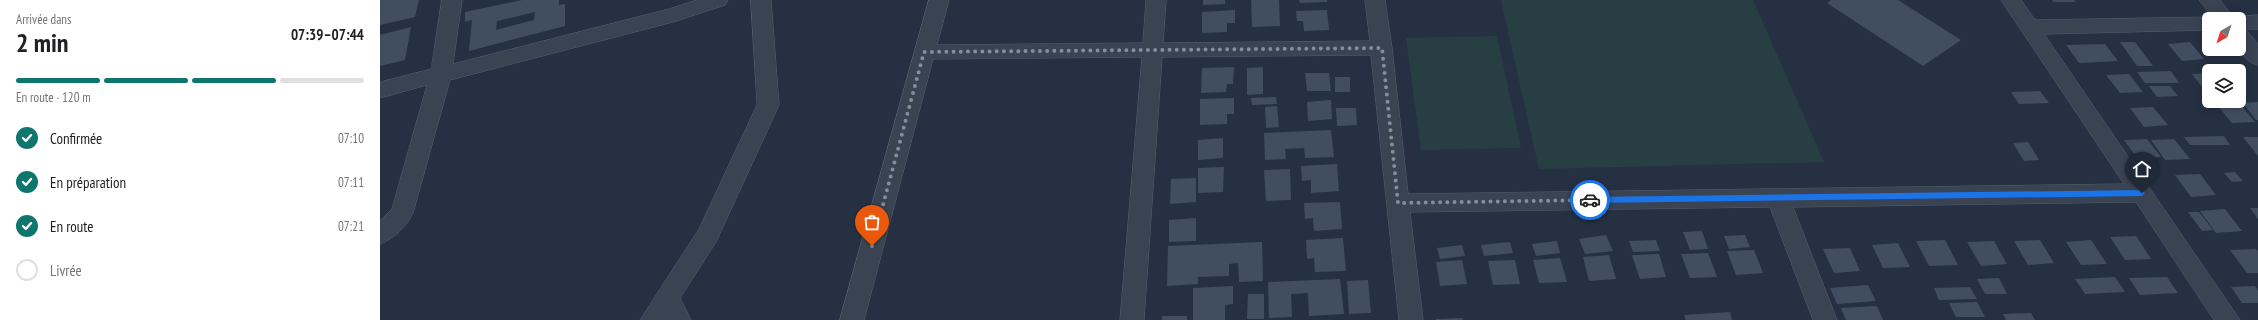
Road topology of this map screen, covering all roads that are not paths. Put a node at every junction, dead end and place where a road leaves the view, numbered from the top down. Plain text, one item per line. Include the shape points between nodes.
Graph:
1 (452, 0) edge
2 (718, 0) edge
3 (761, 0) edge
4 (939, 0) edge
5 (1156, 0) edge
6 (1375, 0) edge
7 (2011, 0) edge
8 (2209, 0) edge
9 (673, 8) edge
10 (2219, 12) edge
11 (2246, 22) edge
12 (2258, 22) edge
13 (2202, 23) edge
14 (2029, 27) junction
15 (2246, 43) edge
16 (1382, 48) junction
17 (1152, 49) junction
18 (924, 52) junction
19 (2258, 58) edge
20 (441, 74) junction
21 (380, 90) edge
22 (2142, 193) junction
23 (1778, 198) junction
24 (1398, 203) junction
25 (380, 234) edge
26 (667, 297) junction
27 (652, 320) edge
28 (679, 320) edge
29 (852, 320) edge
30 (1132, 320) edge
31 (1411, 320) edge
32 (1825, 320) edge
33 (2228, 320) edge

1 - 20 street
2 - 9 street
3 - 26 street via 768,105 708,235
4 - 18 street
5 - 17 street
6 - 16 street
7 - 14 street
8 - 10 street
9 - 20 street
11 - 12 street
13 - 14 street
14 - 22 street
15 - 19 street
16 - 17 street
16 - 24 street
17 - 18 street
17 - 30 street
18 - 29 street
20 - 21 street
20 - 25 street via 402,214
22 - 23 street
22 - 33 street
23 - 24 street
23 - 32 street
24 - 31 street
26 - 27 street
26 - 28 street

